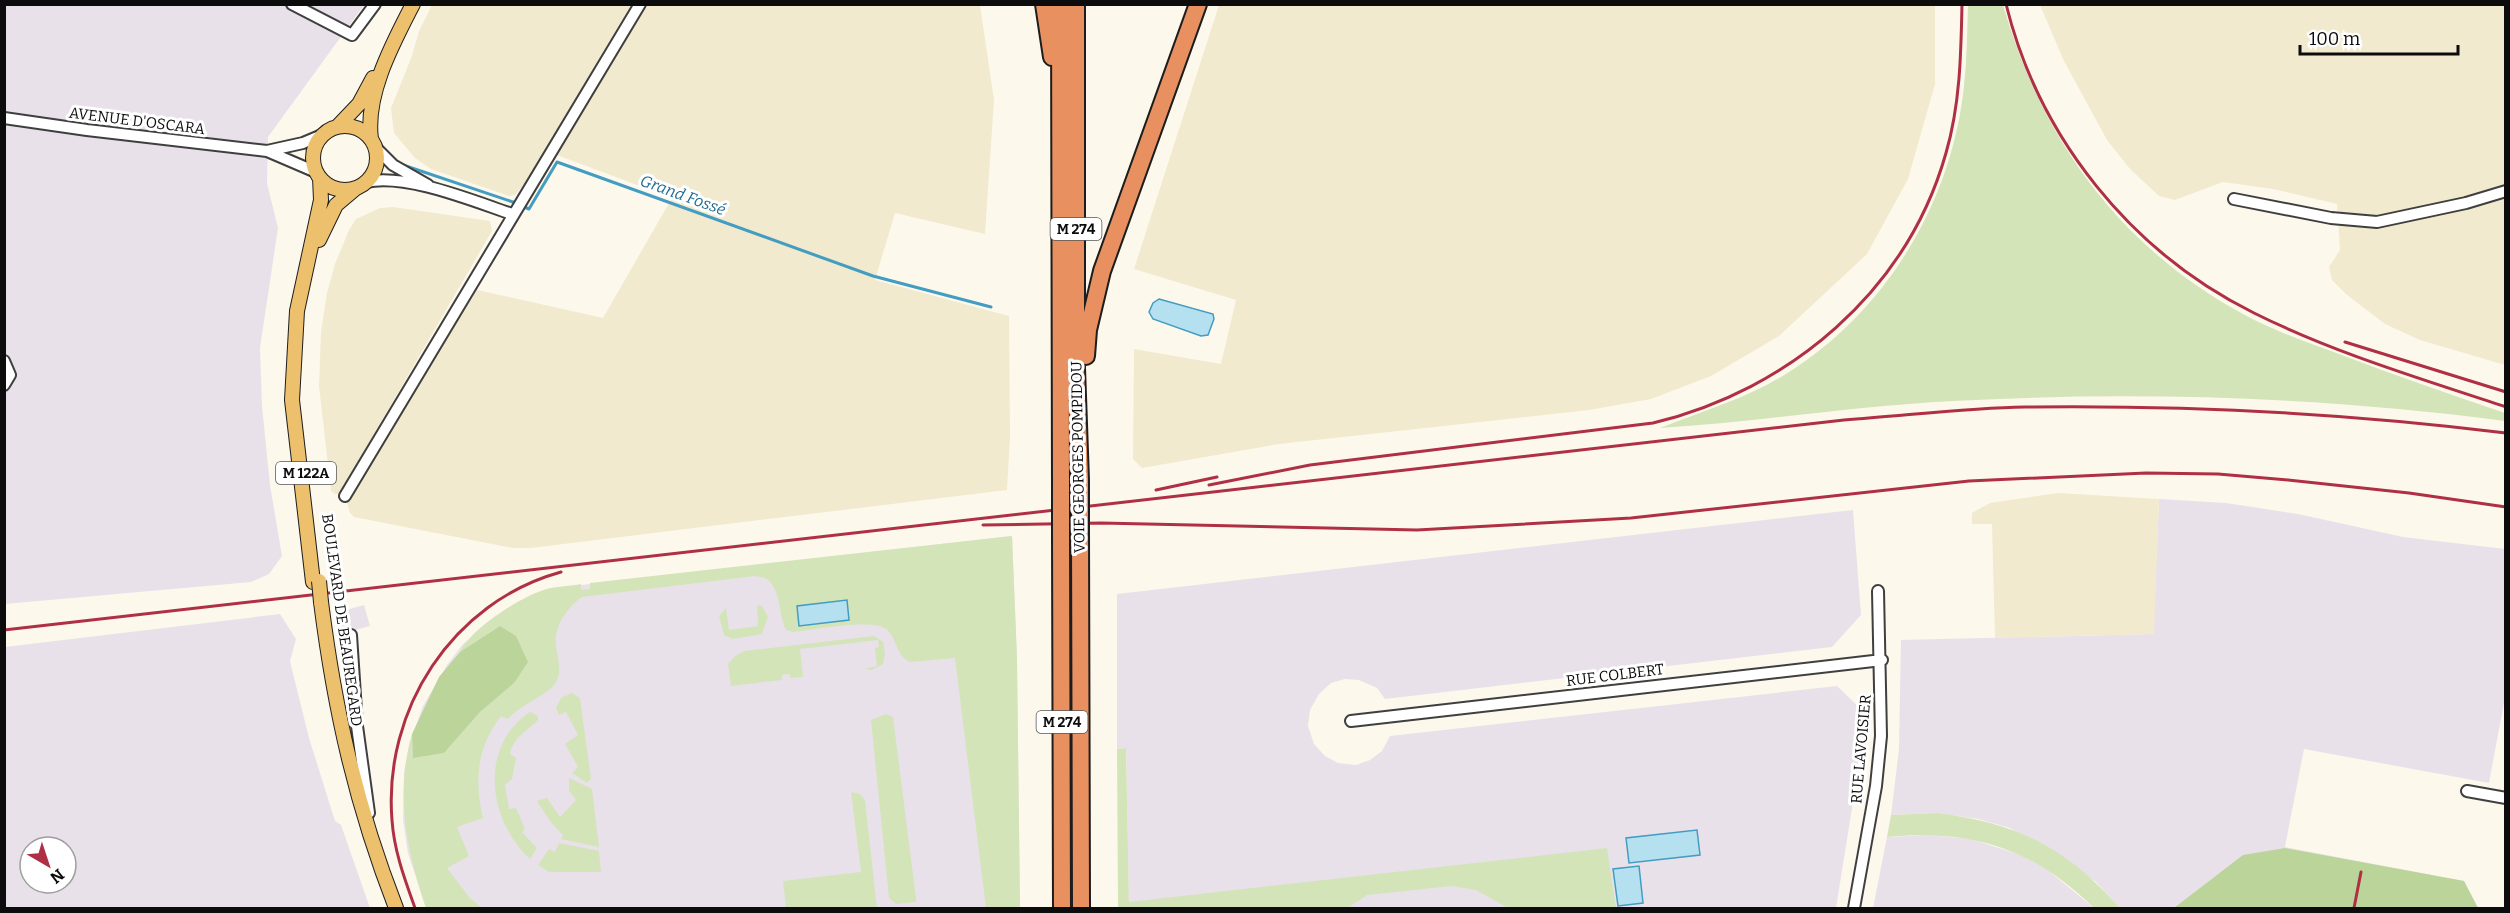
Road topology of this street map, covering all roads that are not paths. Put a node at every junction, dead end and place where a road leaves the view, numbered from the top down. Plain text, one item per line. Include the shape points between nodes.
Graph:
1 (292, 4) edge
2 (375, 4) edge
3 (406, 4) edge
4 (413, 4) edge
5 (640, 4) edge
6 (1044, 4) edge
7 (1060, 4) edge
8 (1076, 4) edge
9 (1198, 4) edge
10 (1060, 117) junction
11 (4, 118) edge
12 (338, 126) junction
13 (322, 135) junction
14 (373, 143) junction
15 (267, 151) junction
16 (318, 175) junction
17 (360, 186) junction
18 (439, 190) junction
19 (2505, 191) edge
20 (2234, 199) dead end
21 (512, 214) junction
22 (4, 361) edge
23 (296, 366) junction
24 (4, 385) edge
25 (1080, 453) junction
26 (345, 496) dead end
27 (1878, 591) dead end
28 (318, 602) junction
29 (351, 635) dead end
30 (1882, 660) junction
31 (1351, 721) dead end
32 (2467, 791) dead end
33 (2505, 798) edge
34 (372, 846) junction
35 (386, 909) edge
36 (396, 909) edge
37 (1062, 909) edge
38 (1081, 909) edge
39 (1854, 909) edge

1 - 2 street via 352,35
3 - 12 main road via 369,88
4 - 14 main road via 377,88 371,111
5 - 21 street
6 - 10 highway
7 - 10 highway, VOIE GEORGES POMPIDOU / M 274
8 - 25 highway, VOIE GEORGES POMPIDOU / M 274 via 1076,357
9 - 25 highway via 1097,291 1086,349
10 - 37 highway, VOIE GEORGES POMPIDOU / M 274, bridge
11 - 15 street, AVENUE D'OSCARA
12 - 13 main road
12 - 14 main road via 357,128
13 - 15 street, AVENUE D'OSCARA via 309,142
13 - 16 main road via 313,153
14 - 17 main road via 377,165
14 - 18 street via 393,165
15 - 16 street, AVENUE D'OSCARA
16 - 17 main road via 339,190
16 - 23 main road, M 122A via 321,200 302,283
17 - 18 street via 392,181
17 - 23 main road, M 122A via 336,205 320,237
18 - 21 street
19 - 20 street via 2377,222 2331,218
21 - 26 street
22 - 24 street via 10,375
23 - 28 main road, BOULEVARD DE BEAUREGARD / M 122A, bridge
25 - 38 highway, VOIE GEORGES POMPIDOU / M 274, bridge
27 - 30 street, RUE LAVOISIER
28 - 34 main road, BOULEVARD DE BEAUREGARD / M 122A via 343,742
28 - 35 main road, BOULEVARD DE BEAUREGARD / M 122A via 326,685 338,746
29 - 34 street via 357,726
30 - 31 street, RUE COLBERT
30 - 39 street, RUE LAVOISIER via 1876,786
32 - 33 street
34 - 36 main road, BOULEVARD DE BEAUREGARD / M 122A

